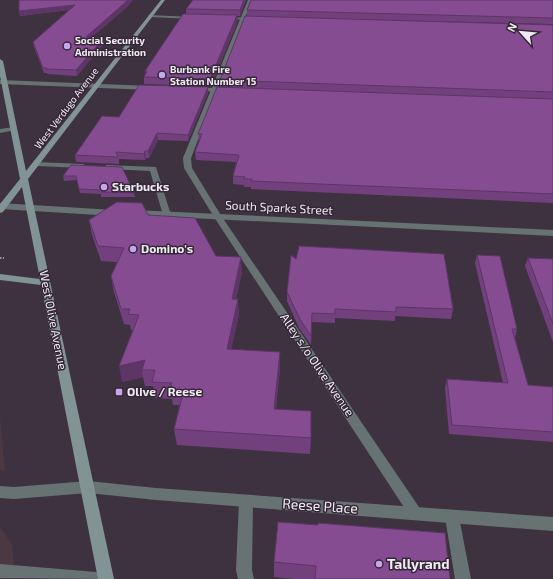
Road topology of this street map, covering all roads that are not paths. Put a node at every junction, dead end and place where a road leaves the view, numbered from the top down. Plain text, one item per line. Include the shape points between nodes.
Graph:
1 (163, 0) edge
2 (250, 0) edge
3 (150, 16) junction
4 (197, 18) edge
5 (220, 18) edge
6 (244, 19) junction
7 (260, 19) edge
8 (0, 61) edge
9 (2, 82) edge
10 (97, 86) junction
11 (160, 88) edge
12 (191, 89) edge
13 (215, 90) junction
14 (238, 91) edge
15 (14, 129) junction
16 (0, 131) edge
17 (37, 164) junction
18 (24, 180) junction
19 (1, 207) edge
20 (31, 208) junction
21 (167, 215) junction
22 (218, 217) junction
23 (553, 234) edge
24 (0, 277) edge
25 (46, 283) junction
26 (88, 487) junction
27 (0, 492) edge
28 (246, 501) junction
29 (416, 514) junction
30 (452, 517) junction
31 (553, 524) edge
32 (0, 571) edge
33 (96, 579) edge
34 (106, 579) edge
35 (246, 579) edge
36 (463, 579) edge

1 - 3 main road, West Verdugo Avenue
2 - 6 street, Alley s/o Olive Avenue
3 - 4 street
3 - 10 main road, West Verdugo Avenue
5 - 6 street
6 - 7 street
6 - 13 street, Alley s/o Olive Avenue
8 - 9 main road, West Olive Avenue
9 - 10 street
9 - 15 main road, West Olive Avenue
10 - 11 street
10 - 17 main road, West Verdugo Avenue
12 - 13 street
13 - 14 street
13 - 22 street, Alley s/o Olive Avenue via 187,158 188,168
15 - 16 street
15 - 18 main road, West Olive Avenue
17 - 18 main road, West Verdugo Avenue
17 - 21 street via 153,169
18 - 19 main road, West Verdugo Avenue
18 - 20 main road, West Olive Avenue
19 - 20 street, South Sparks Street
20 - 21 street, South Sparks Street
20 - 25 main road, West Olive Avenue
21 - 22 street, South Sparks Street
22 - 23 street, South Sparks Street
22 - 29 street, Alley s/o Olive Avenue
24 - 25 main road
25 - 26 main road, West Olive Avenue
26 - 27 street, Reese Place
26 - 28 street, Reese Place
26 - 34 main road, West Olive Avenue
28 - 29 street, Reese Place
28 - 35 street
29 - 30 street, Reese Place
30 - 31 street, Reese Place
30 - 36 street
32 - 33 street

